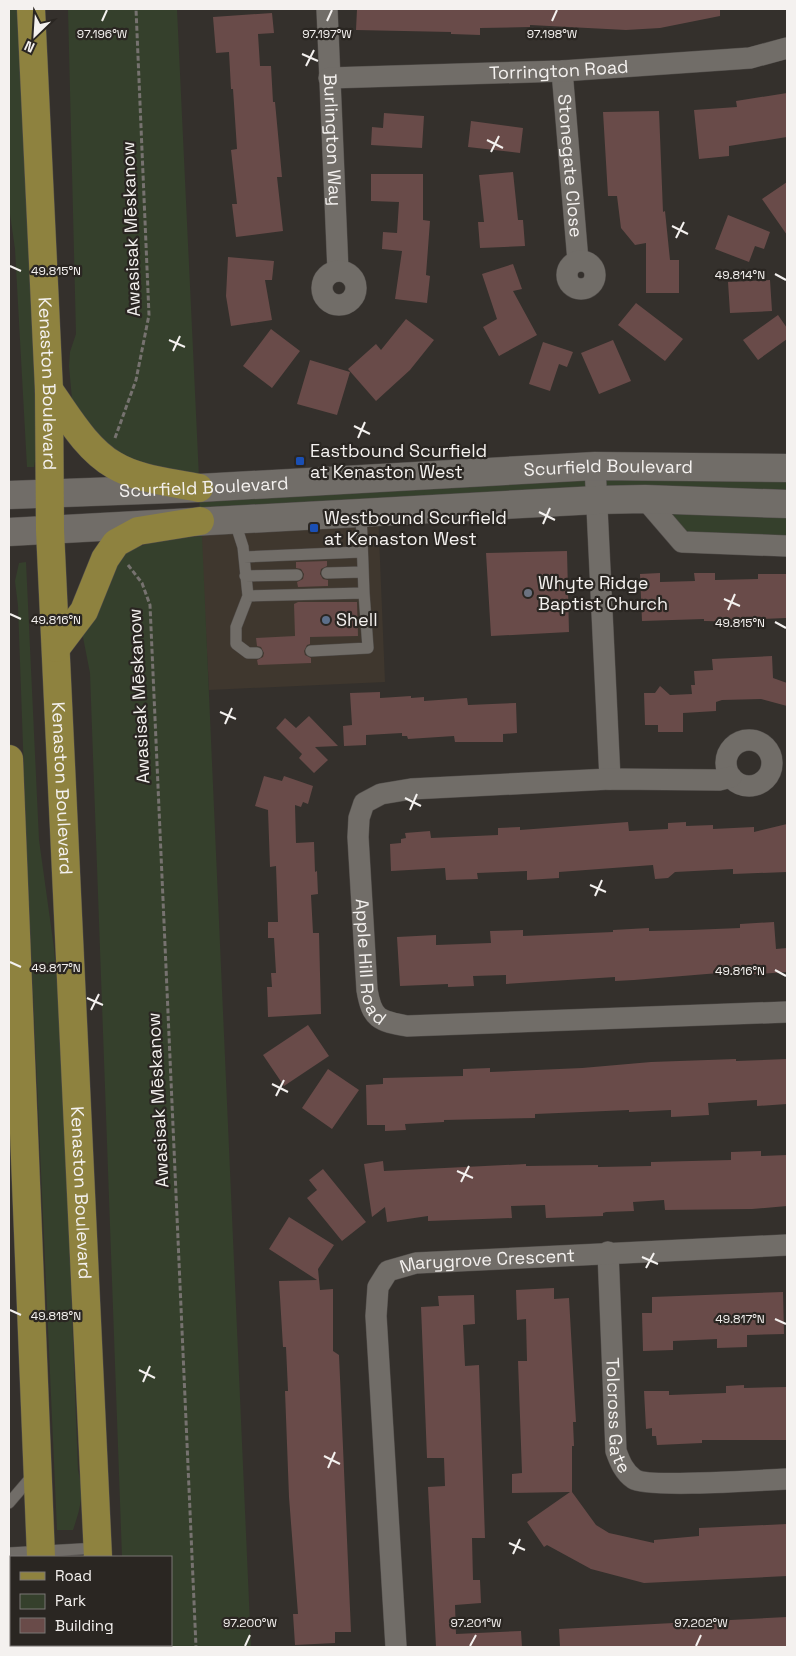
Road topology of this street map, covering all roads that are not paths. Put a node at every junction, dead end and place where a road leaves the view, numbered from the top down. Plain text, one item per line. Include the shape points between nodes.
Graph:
1 (327, 9) edge
2 (32, 12) edge
3 (787, 48) edge
4 (562, 71) junction
5 (330, 78) junction
6 (578, 261) dead end
7 (338, 271) dead end
8 (49, 390) junction
9 (595, 466) junction
10 (787, 468) edge
11 (198, 488) junction
12 (49, 493) junction
13 (9, 495) edge
14 (645, 499) junction
15 (597, 500) junction
16 (787, 504) edge
17 (361, 512) junction
18 (234, 519) junction
19 (200, 521) junction
20 (50, 530) junction
21 (9, 532) edge
22 (787, 546) edge
23 (361, 552) junction
24 (244, 557) junction
25 (363, 572) junction
26 (327, 573) dead end
27 (297, 575) dead end
28 (246, 576) junction
29 (364, 593) junction
30 (248, 596) junction
31 (56, 648) junction
32 (311, 651) dead end
33 (257, 653) dead end
34 (9, 759) edge
35 (731, 777) dead end
36 (610, 779) junction
37 (787, 1012) edge
38 (787, 1245) edge
39 (608, 1252) junction
40 (36, 1472) junction
41 (787, 1479) edge
42 (9, 1503) edge
43 (9, 1553) edge
44 (98, 1553) edge
45 (41, 1554) edge
46 (396, 1647) edge

1 - 5 street, Burlington Way
2 - 8 main road, Kenaston Boulevard
3 - 4 street, Torrington Road via 750,58
4 - 5 street, Torrington Road
4 - 6 street, Stonegate Close
5 - 7 street, Burlington Way
8 - 11 main road via 78,430 113,465 135,475
8 - 12 main road, Kenaston Boulevard
9 - 10 street, Scurfield Boulevard
9 - 11 street, Scurfield Boulevard
9 - 15 street
11 - 12 street, Scurfield Boulevard
12 - 13 street, Scurfield Boulevard
12 - 20 main road, Kenaston Boulevard
14 - 15 street, Scurfield Boulevard
14 - 16 street, Scurfield Boulevard
14 - 22 street, Scurfield Boulevard via 682,542
15 - 17 street, Scurfield Boulevard
15 - 36 street
17 - 18 street, Scurfield Boulevard
17 - 23 lane
18 - 19 street, Scurfield Boulevard
18 - 24 lane
19 - 20 street, Scurfield Boulevard
19 - 31 main road via 138,531 116,543 105,559 84,611
20 - 21 street, Scurfield Boulevard
20 - 31 main road, Kenaston Boulevard
23 - 24 lane
23 - 25 lane
24 - 28 lane
25 - 26 lane
25 - 29 lane
27 - 28 lane
28 - 30 lane
29 - 30 lane
29 - 32 lane via 368,648
30 - 33 lane via 236,627 236,644 248,653
31 - 44 main road, Kenaston Boulevard
34 - 40 main road
35 - 36 street, Apple Hill Road via 719,780
36 - 37 street, Apple Hill Road via 411,789 381,794 364,803 358,818 358,837 370,1009 383,1022 407,1026
38 - 39 street, Marygrove Crescent
39 - 41 street, Tolcross Gate via 616,1451 623,1468 636,1481
39 - 46 street, Marygrove Crescent via 416,1263 388,1271 378,1287 376,1316
40 - 42 lane
40 - 45 main road
43 - 45 lane
44 - 45 lane

